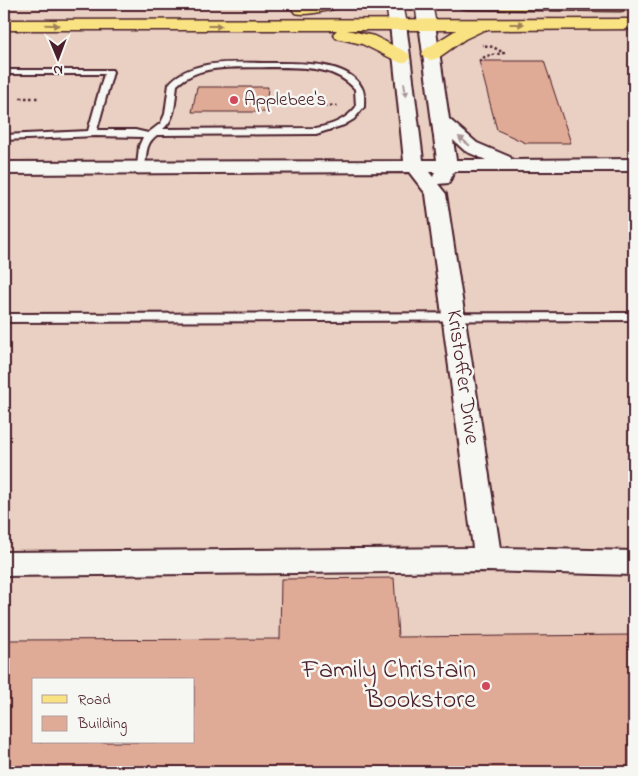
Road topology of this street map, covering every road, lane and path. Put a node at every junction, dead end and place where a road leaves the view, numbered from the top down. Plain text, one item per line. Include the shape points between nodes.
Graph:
1 (331, 4) edge
2 (467, 4) edge
3 (634, 8) edge
4 (4, 10) edge
5 (396, 12) edge
6 (425, 12) edge
7 (300, 17) junction
8 (4, 24) edge
9 (483, 24) junction
10 (634, 24) edge
11 (479, 45) dead end
12 (431, 54) junction
13 (402, 57) junction
14 (479, 60) dead end
15 (4, 72) edge
16 (20, 98) dead end
17 (40, 98) dead end
18 (283, 102) dead end
19 (298, 102) dead end
20 (441, 121) junction
21 (92, 134) junction
22 (153, 134) junction
23 (411, 134) junction
24 (4, 138) edge
25 (634, 164) edge
26 (352, 165) junction
27 (414, 165) junction
28 (448, 165) junction
29 (524, 165) junction
30 (141, 167) junction
31 (4, 168) edge
32 (436, 194) junction
33 (4, 318) edge
34 (454, 318) junction
35 (634, 318) edge
36 (488, 559) junction
37 (634, 563) edge
38 (4, 564) edge

1 - 7 main road
2 - 3 main road
3 - 6 main road
4 - 7 main road
5 - 6 main road
5 - 7 main road
5 - 13 street
6 - 9 main road
6 - 12 street
8 -> 7 main road
7 - 13 main road via 368,40
9 -> 10 main road
9 - 12 main road
11 - 14 path via 504,52
12 - 20 street
13 -> 23 street
15 - 21 lane via 110,72
16 - 17 path
18 - 19 path
20 - 28 street
29 -> 20 street via 478,151
21 - 22 lane
21 - 24 lane
22 - 22 lane via 165,124 174,84 186,74 198,70 241,66 323,67 344,75 359,89 360,107 349,120 316,131
22 - 30 lane via 143,146
23 - 26 street via 386,155
23 - 27 street
25 - 29 street
26 - 27 street
26 - 30 street
27 - 28 street
27 - 32 street, Kristoffer Drive
28 - 29 street
28 - 32 street
30 - 31 street
32 - 34 street, Kristoffer Drive
33 - 34 lane
34 - 35 lane
34 - 36 street, Kristoffer Drive
36 - 37 street
36 - 38 street

